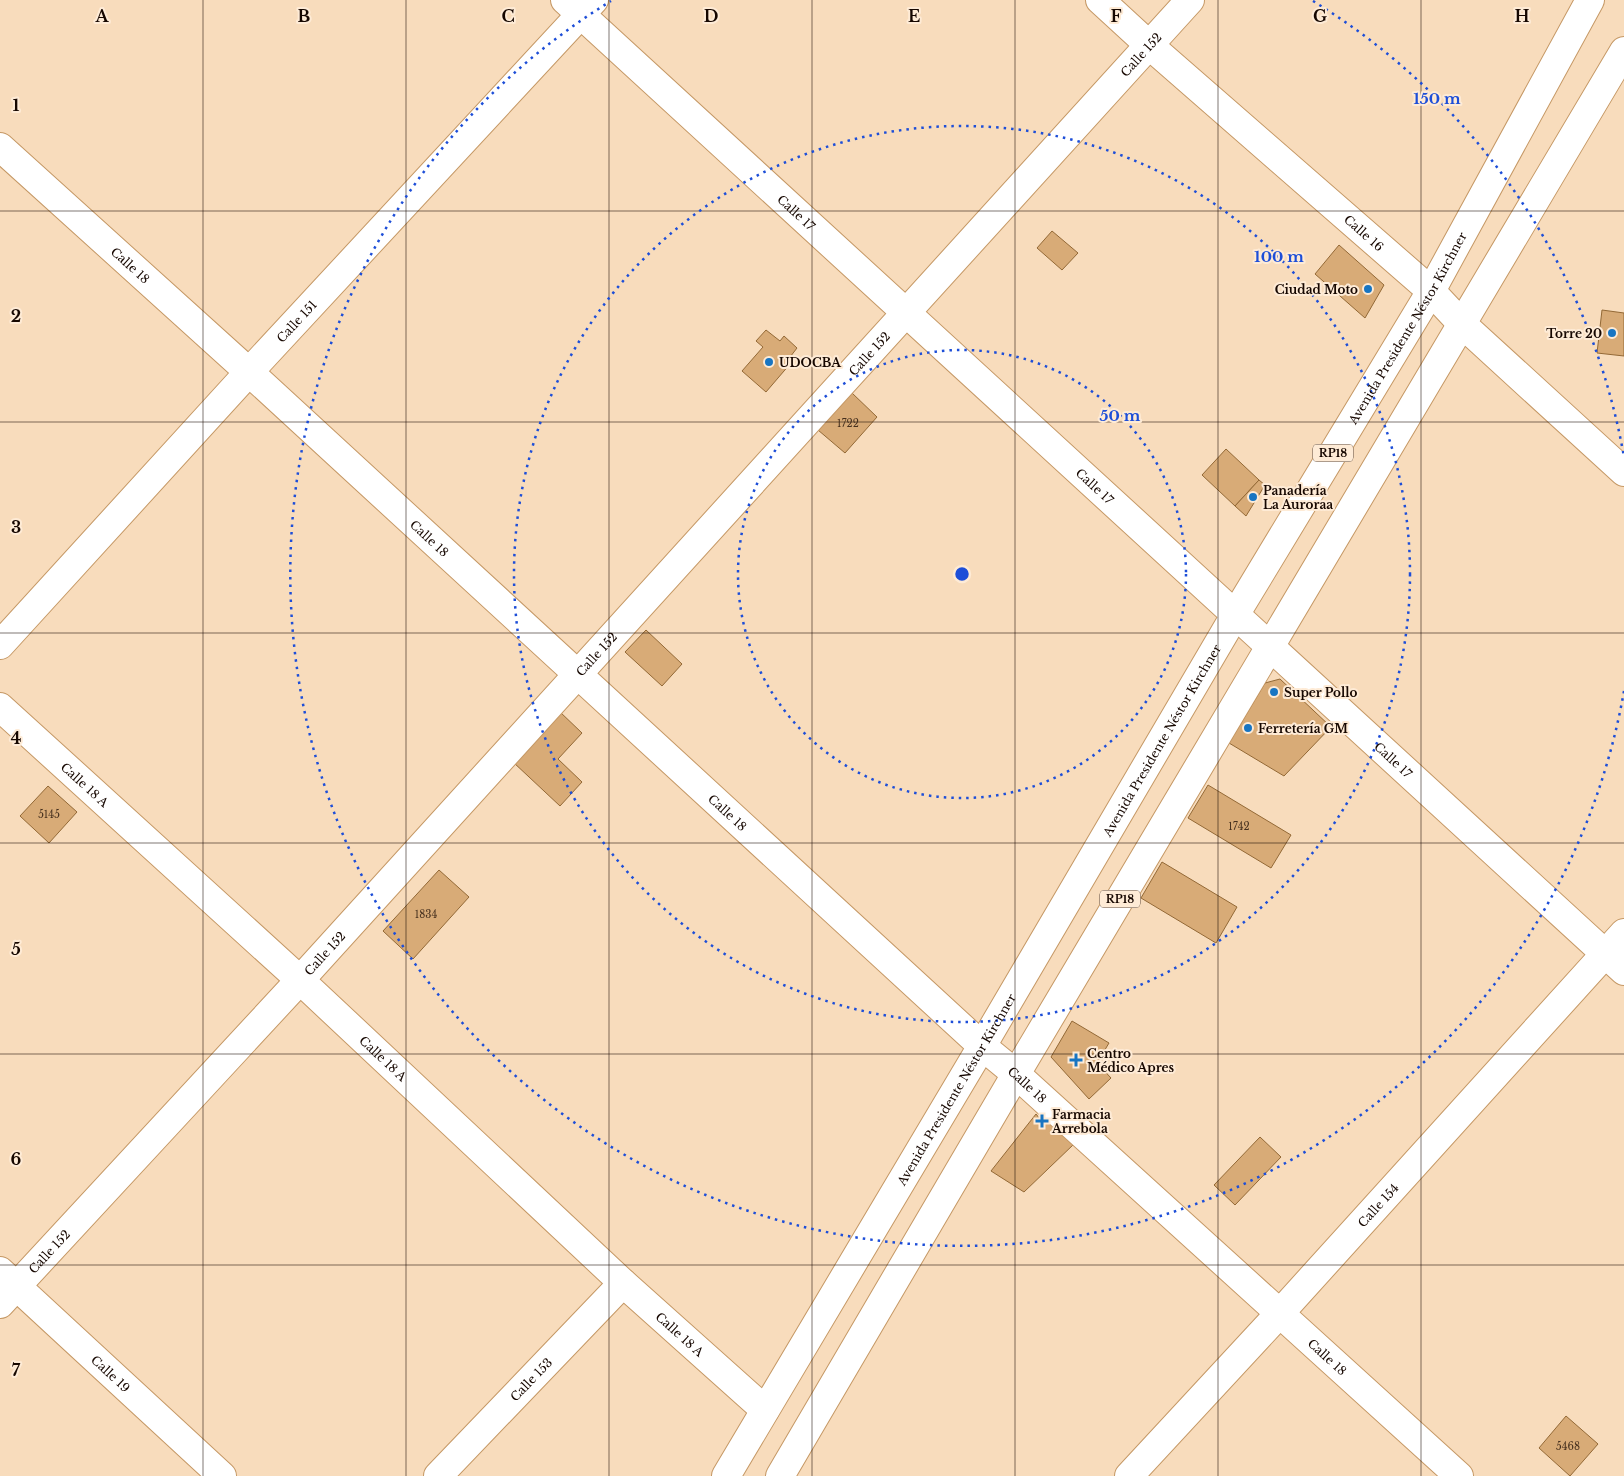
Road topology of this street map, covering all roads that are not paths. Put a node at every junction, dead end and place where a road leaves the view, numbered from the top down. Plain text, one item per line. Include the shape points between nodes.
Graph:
1 (1100, 0) edge
2 (1190, 0) edge
3 (1584, 2) edge
4 (580, 5) edge
5 (1149, 45) junction
6 (1624, 51) edge
7 (0, 147) edge
8 (1431, 291) junction
9 (907, 313) junction
10 (1461, 324) junction
11 (249, 372) junction
12 (1624, 472) edge
13 (1235, 615) junction
14 (0, 645) edge
15 (1270, 647) junction
16 (578, 674) junction
17 (0, 707) edge
18 (1624, 933) edge
19 (1615, 962) edge
20 (300, 980) junction
21 (982, 1046) junction
22 (1016, 1074) junction
23 (623, 1283) junction
24 (6, 1287) edge
25 (1280, 1313) junction
26 (765, 1410) junction
27 (222, 1476) edge
28 (438, 1476) edge
29 (726, 1476) edge
30 (780, 1476) edge
31 (1129, 1476) edge
32 (1459, 1476) edge

1 - 5 street, Calle 16
2 - 5 street, Calle 152
3 - 8 street, Avenida Presidente Néstor Kirchner / RP18
4 - 9 street, Calle 17
4 - 11 street, Calle 151
5 - 8 street, Calle 16
5 - 9 street, Calle 152
6 - 10 street, RP18
7 - 11 street, Calle 18
8 - 10 street, Calle 16
8 - 13 street, Avenida Presidente Néstor Kirchner / RP18
9 - 13 street, Calle 17
9 - 16 street, Calle 152
10 - 12 street, Calle 16
10 - 15 street, RP18
11 - 14 street, Calle 151
11 - 16 street, Calle 18
13 - 15 street, Calle 17
13 - 21 street, Avenida Presidente Néstor Kirchner / RP18
15 - 19 street, Calle 17
15 - 22 street, RP18
16 - 20 street, Calle 152
16 - 21 street, Calle 18
17 - 20 street, Calle 18 A
18 - 19 street, Calle 154
19 - 25 street, Calle 154
20 - 23 street, Calle 18 A
20 - 24 street, Calle 152
21 - 22 street, Calle 18
21 - 26 street, Avenida Presidente Néstor Kirchner / RP18
22 - 25 street, Calle 18
22 - 30 street, RP18
23 - 26 street, Calle 18 A
23 - 28 street, Calle 153
24 - 27 street, Calle 19
25 - 31 street, Calle 154
25 - 32 street, Calle 18
26 - 29 street, Avenida Presidente Néstor Kirchner / RP18

